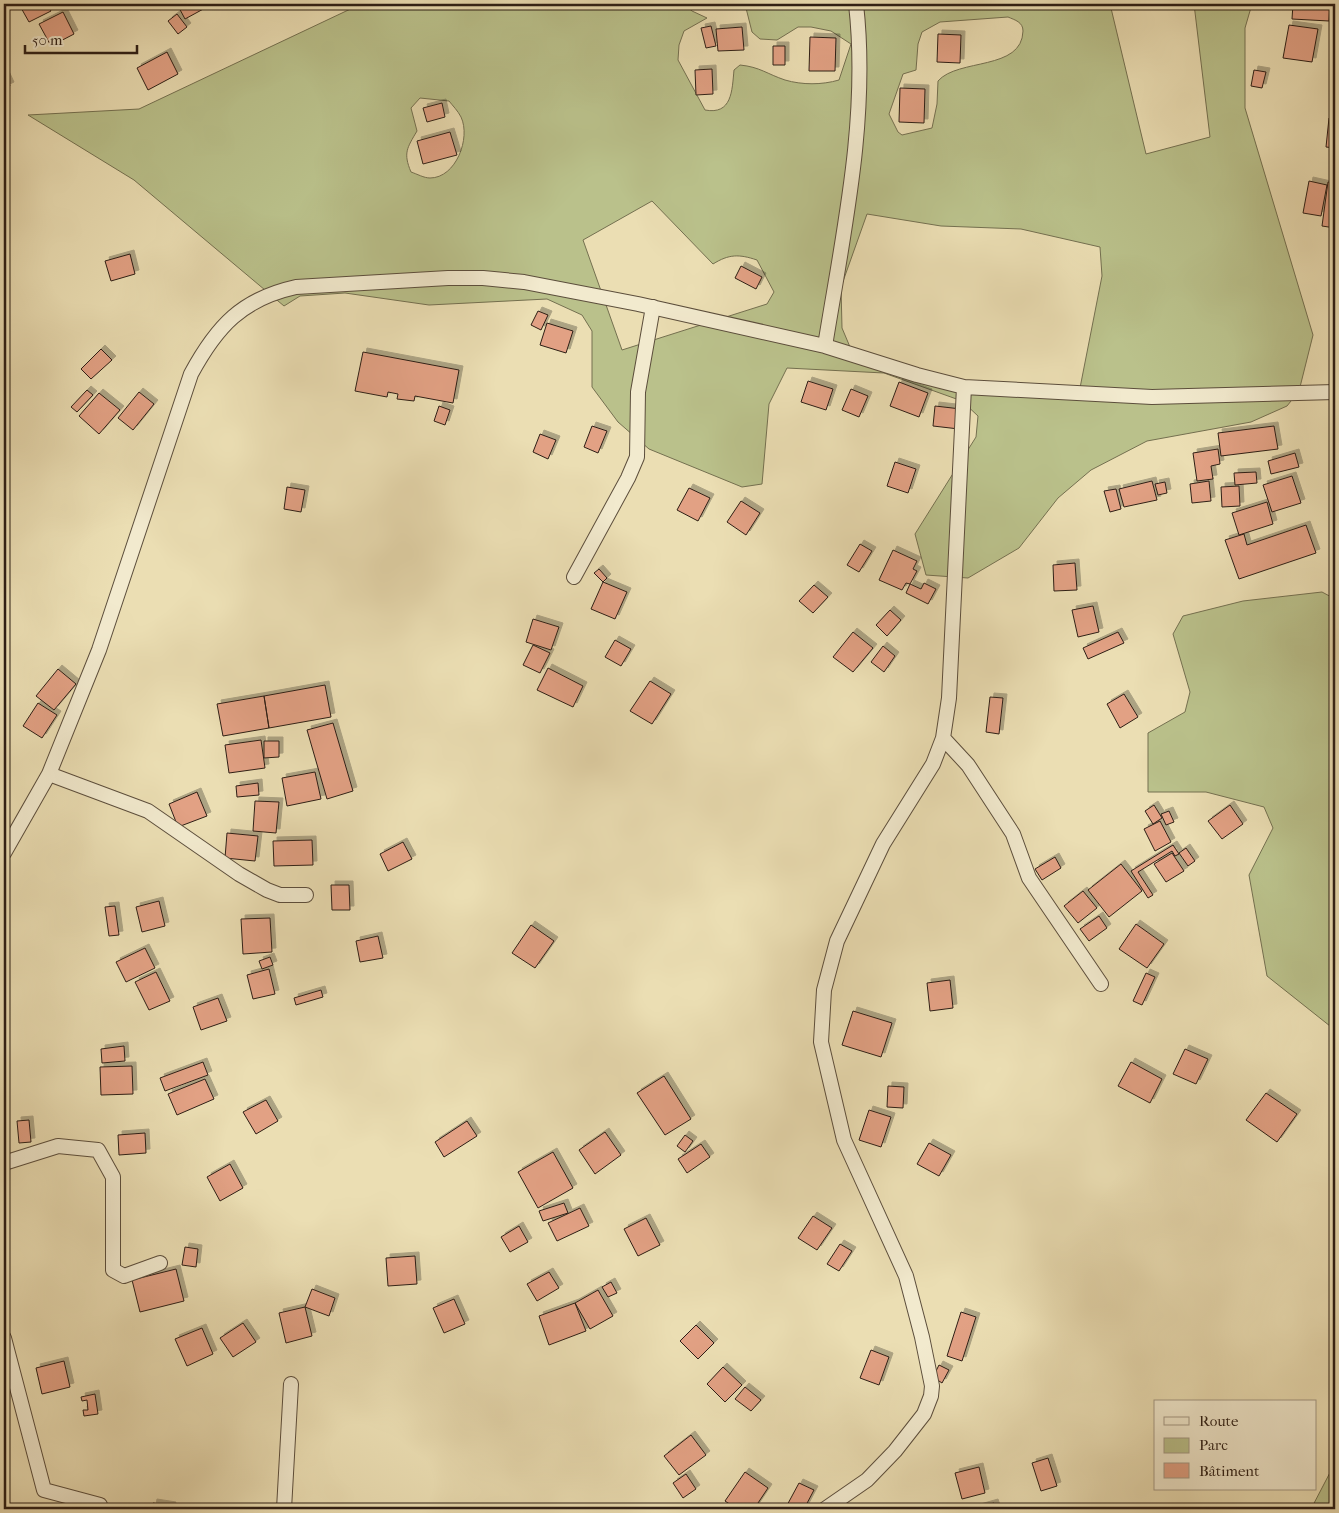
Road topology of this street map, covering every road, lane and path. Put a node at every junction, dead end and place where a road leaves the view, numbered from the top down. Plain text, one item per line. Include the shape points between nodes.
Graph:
1 (856, 4) edge
2 (653, 307) junction
3 (825, 346) junction
4 (964, 387) junction
5 (1335, 392) edge
6 (574, 577) dead end
7 (943, 738) junction
8 (49, 774) junction
9 (4, 853) edge
10 (306, 895) dead end
11 (1101, 984) dead end
12 (4, 1163) edge
13 (160, 1264) dead end
14 (4, 1338) edge
15 (291, 1384) dead end
16 (100, 1505) dead end
17 (284, 1509) edge
18 (825, 1509) edge

1 - 3 street via 859,31 857,120 848,205
2 - 3 street
2 - 6 street via 638,392 637,457
2 - 8 street via 524,282 483,278 296,287 270,293 241,309 207,346 191,374 100,650
3 - 4 street
4 - 5 street via 1152,397
4 - 7 street via 949,698
7 - 11 street via 968,766 1013,834 1029,878
7 - 18 street via 933,764 883,844 837,941 824,990 821,1042 844,1140 906,1276 924,1347 931,1396 924,1414 896,1451 867,1480
8 - 9 street
8 - 10 street via 148,812 267,890 280,895
12 - 13 street via 58,1146 98,1150 113,1177 113,1270 124,1276
14 - 16 street via 44,1490
15 - 17 street

